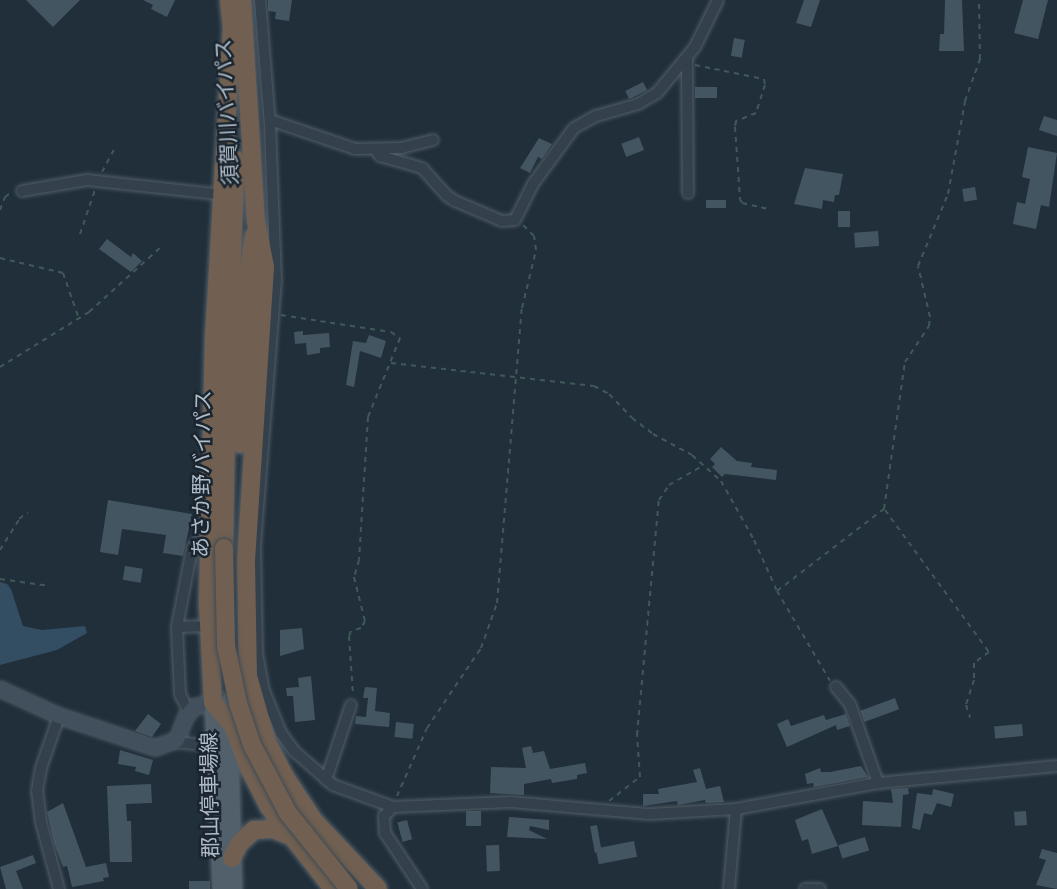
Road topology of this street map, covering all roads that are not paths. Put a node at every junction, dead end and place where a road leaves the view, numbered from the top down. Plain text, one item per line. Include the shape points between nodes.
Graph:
1 (229, 0) edge
2 (242, 0) edge
3 (260, 0) edge
4 (718, 0) edge
5 (232, 26) joint
6 (687, 62) junction
7 (270, 120) junction
8 (433, 140) dead end
9 (375, 149) junction
10 (22, 191) road end
11 (688, 193) dead end
12 (230, 195) junction
13 (256, 221) junction
14 (209, 542) junction
15 (209, 626) junction
16 (177, 627) junction
17 (836, 687) road end
18 (0, 688) edge
19 (260, 697) junction
20 (221, 701) junction
21 (351, 705) road end
22 (190, 712) junction
23 (59, 716) junction
24 (230, 721) junction
25 (174, 742) junction
26 (214, 746) junction
27 (1057, 766) edge
28 (326, 780) junction
29 (878, 783) junction
30 (393, 807) junction
31 (736, 809) junction
32 (293, 838) junction
33 (232, 858) junction
34 (59, 889) edge
35 (221, 889) edge
36 (234, 889) edge
37 (333, 889) edge
38 (349, 889) edge
39 (377, 889) edge
40 (422, 889) edge
41 (729, 889) edge
42 (805, 889) edge
43 (820, 889) edge

1 - 5 highway, 須賀川バイパス
2 - 13 highway, 須賀川バイパス
3 - 7 street
4 - 6 street
5 - 12 highway, あさか野バイパス via 236,82
6 - 9 street via 657,93 574,128 533,184 515,220 502,221 455,201 422,168 380,156
6 - 11 street
7 - 9 street via 343,146
7 - 19 street via 274,313 255,546
8 - 9 street
10 - 12 street via 87,180
12 - 14 highway via 214,335
12 - 38 highway, あさか野バイパス, bridge via 233,245 223,583 230,669 261,766 288,813
13 - 19 highway via 265,267 246,572 246,662
13 - 20 highway via 248,274
14 - 15 highway
14 - 16 street via 197,542 192,548
15 - 16 street
15 - 20 highway
16 - 22 street via 180,694
17 - 29 street via 850,704
18 - 23 street
19 - 20 street
19 - 28 street via 286,743
19 - 39 highway via 272,754 290,784 314,821
20 - 22 street
20 - 24 highway
20 - 26 main road, 郡山停車場線
21 - 28 street
22 - 25 street
23 - 25 street via 152,747
23 - 34 street via 37,791
24 - 32 highway via 259,790
24 - 33 main road, 郡山停車場線
25 - 26 street
26 - 35 main road, 郡山停車場線
27 - 29 street
28 - 30 street
29 - 31 street
30 - 31 street via 511,802 649,814
30 - 40 street via 384,816 385,833
31 - 41 street
32 - 33 highway via 273,829 254,830
32 - 37 highway
33 - 36 main road, 郡山停車場線
42 - 43 street

